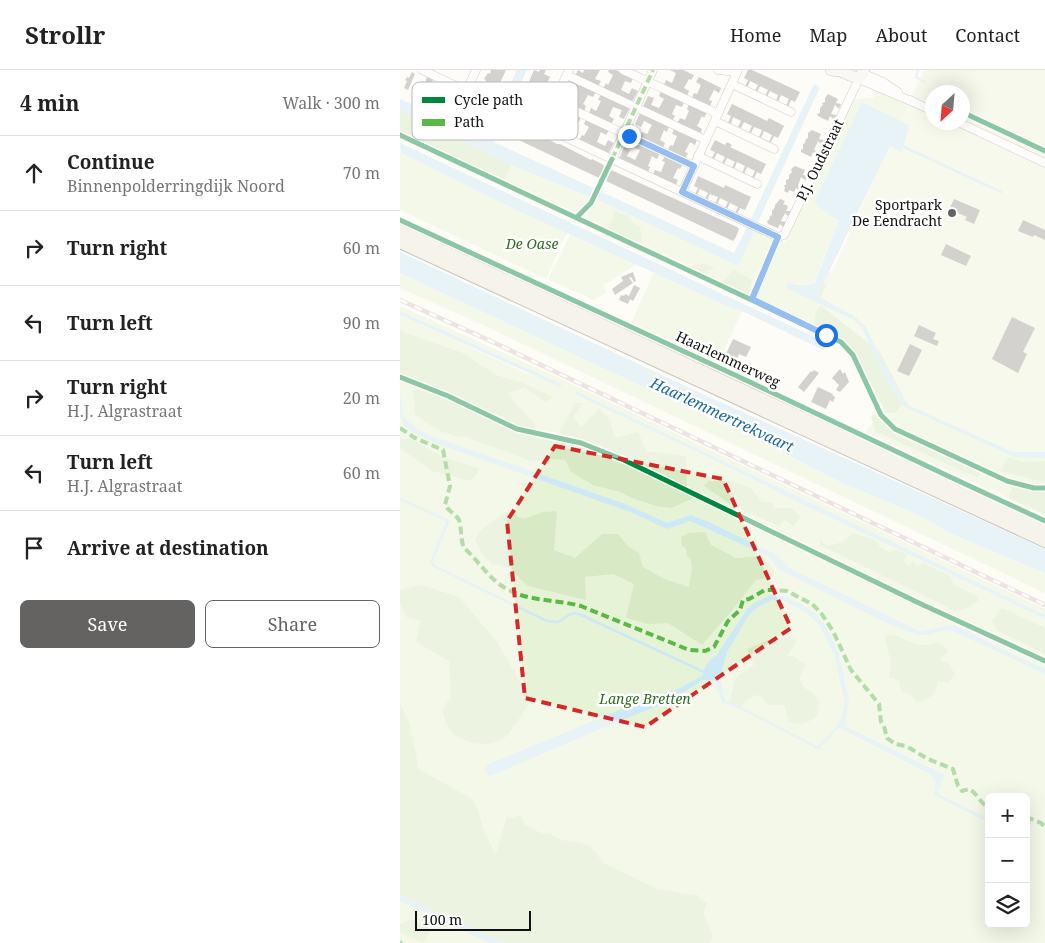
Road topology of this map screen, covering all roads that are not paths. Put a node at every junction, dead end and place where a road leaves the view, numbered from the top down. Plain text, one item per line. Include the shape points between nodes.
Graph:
1 (422, 70) edge
2 (476, 70) edge
3 (622, 70) edge
4 (653, 70) edge
5 (718, 70) edge
6 (831, 70) edge
7 (738, 71) edge
8 (568, 72) edge
9 (860, 73) edge
10 (447, 82) edge
11 (470, 82) edge
12 (647, 82) junction
13 (732, 84) junction
14 (638, 108) junction
15 (925, 108) edge
16 (578, 112) edge
17 (792, 112) dead end
18 (716, 118) junction
19 (970, 128) edge
20 (626, 134) junction
21 (570, 140) edge
22 (706, 140) junction
23 (774, 149) dead end
24 (698, 156) junction
25 (612, 159) junction
26 (1045, 164) edge
27 (694, 166) junction
28 (757, 184) dead end
29 (682, 192) junction
30 (400, 232) edge
31 (400, 242) edge
32 (1045, 531) edge
33 (1045, 542) edge

1 - 10 street
2 - 11 street
3 - 12 street
4 - 12 street
5 - 7 street
6 - 9 street
7 - 13 street
8 - 14 street
9 - 15 street via 883,82
9 - 29 street, P.J. Oudstraat via 784,235 778,237
12 - 14 street
12 - 18 street
13 - 17 street
13 - 18 street
14 - 20 street
14 - 22 street
16 - 20 street
18 - 22 street
18 - 23 street
19 - 26 street
20 - 25 street
20 - 27 street
21 - 25 street
22 - 24 street
24 - 27 street
24 - 28 street
25 - 29 street
27 - 29 street
30 - 32 main road, Haarlemmerweg
31 - 33 main road

